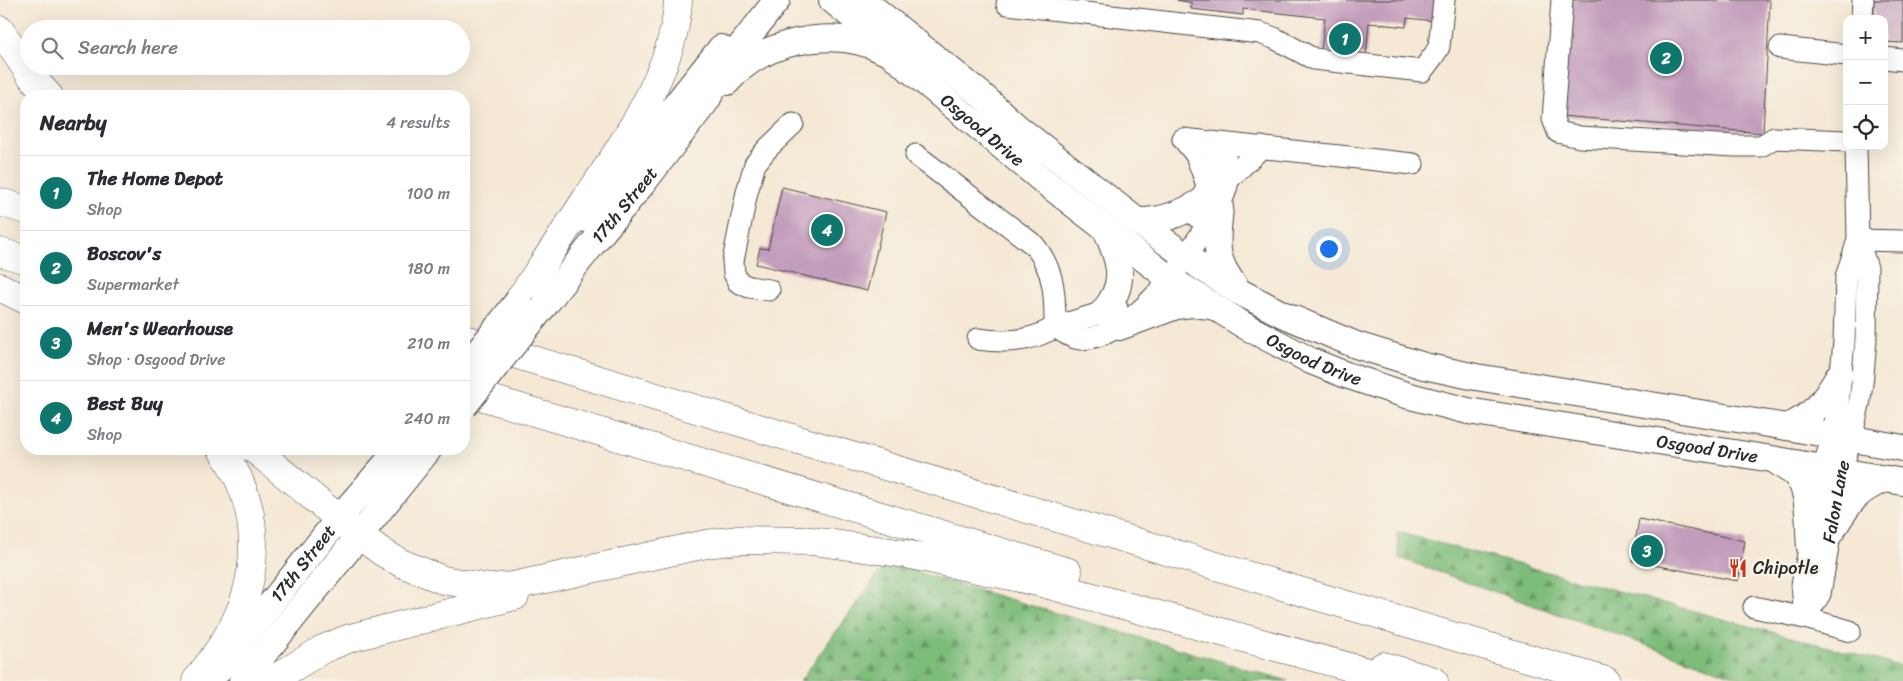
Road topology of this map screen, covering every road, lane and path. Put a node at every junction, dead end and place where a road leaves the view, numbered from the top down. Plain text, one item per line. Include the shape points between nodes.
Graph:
1 (678, 0) edge
2 (758, 0) edge
3 (777, 0) edge
4 (832, 0) edge
5 (863, 0) edge
6 (1444, 0) edge
7 (1562, 0) edge
8 (1863, 0) edge
9 (1007, 4) dead end
10 (1862, 15) edge
11 (0, 30) edge
12 (1780, 48) dead end
13 (1843, 55) edge
14 (896, 58) junction
15 (1888, 58) edge
16 (20, 60) edge
17 (1903, 60) edge
18 (30, 75) edge
19 (44, 90) edge
20 (707, 100) junction
21 (793, 124) dead end
22 (1843, 141) edge
23 (1221, 144) junction
24 (1262, 148) junction
25 (1856, 150) edge
26 (916, 155) dead end
27 (1413, 164) dead end
28 (1229, 179) junction
29 (1210, 198) junction
30 (0, 202) edge
31 (20, 208) edge
32 (1137, 221) junction
33 (1104, 228) junction
34 (1858, 240) junction
35 (1903, 241) edge
36 (0, 252) edge
37 (1181, 253) junction
38 (20, 258) edge
39 (1164, 275) junction
40 (0, 287) edge
41 (769, 290) dead end
42 (1238, 291) junction
43 (20, 297) edge
44 (531, 304) junction
45 (1212, 306) junction
46 (1111, 320) junction
47 (470, 326) edge
48 (1055, 327) junction
49 (978, 339) dead end
50 (470, 341) edge
51 (470, 364) edge
52 (1840, 374) junction
53 (640, 391) junction
54 (470, 393) edge
55 (470, 397) edge
56 (1787, 427) junction
57 (1842, 437) junction
58 (1903, 448) edge
59 (225, 455) edge
60 (261, 455) edge
61 (395, 455) edge
62 (423, 455) edge
63 (1772, 458) junction
64 (1832, 469) junction
65 (1895, 480) edge
66 (349, 526) junction
67 (1831, 532) junction
68 (1810, 547) junction
69 (644, 557) junction
70 (1754, 607) dead end
71 (1805, 618) junction
72 (1850, 631) dead end
73 (196, 681) edge
74 (209, 681) edge
75 (242, 681) edge
76 (271, 681) edge
77 (1401, 681) edge
78 (1434, 681) edge
79 (1606, 681) edge

1 - 44 highway via 667,54 649,96
2 - 44 main road, 17th Street via 616,181
3 - 20 main road, 17th Street via 722,70
4 - 14 main road, Osgood Drive
5 - 32 main road, Osgood Drive
6 - 9 street via 1439,46 1422,71 1314,59 1260,34
7 - 22 street via 1553,119 1558,132 1580,137 1734,146 1761,146 1774,138
8 - 10 street
11 - 16 highway
12 - 13 street
14 - 20 main road via 879,48 839,39 803,41 787,45 740,68
14 - 33 main road, Osgood Drive
15 - 17 street
18 - 19 highway
20 - 44 main road, 17th Street via 594,242
21 - 41 street via 755,164 733,261 738,282
23 - 24 street
23 - 28 street
23 - 29 street via 1215,160
23 - 29 street via 1183,139 1196,155
24 - 27 street
24 - 28 street
25 - 34 street
26 - 48 street via 1039,252 1050,271 1054,289
28 - 29 street
29 - 32 main road via 1162,220
29 - 37 street
29 - 42 main road via 1217,251 1224,272
30 - 31 highway
32 - 37 main road, Osgood Drive
33 - 39 main road, Osgood Drive
33 - 46 main road via 1120,266
34 - 35 street
34 - 52 street, Falon Lane via 1846,277
34 - 57 street, Falon Lane via 1867,268 1866,339 1860,400
36 - 38 highway
37 - 39 street
37 - 42 main road, Osgood Drive
39 - 45 main road, Osgood Drive
39 - 46 street via 1118,308
40 - 43 highway
42 - 56 main road, Osgood Drive via 1322,332 1424,366
44 - 51 main road, 17th Street, bridge
44 - 55 main road, 17th Street, bridge
45 - 46 main road via 1176,306
45 - 63 main road, Osgood Drive via 1311,361 1406,395 1468,411
46 - 48 street via 1097,336 1080,340
47 - 53 highway
48 - 49 street via 1043,335 1025,340 998,342
50 - 53 highway
52 - 56 main road via 1826,398 1812,413
52 - 57 street, Falon Lane via 1838,404
53 - 79 highway
54 - 78 highway
56 - 57 main road, Osgood Drive
57 - 58 main road, Osgood Drive
57 - 64 street, Falon Lane
59 - 73 highway via 235,469 248,502 254,536 253,559 249,588 228,636
60 - 66 highway
61 - 66 main road, 17th Street
62 - 66 main road, 17th Street
63 - 64 main road, Osgood Drive
63 - 68 main road via 1796,474 1802,485 1808,510
64 - 65 main road, Osgood Drive
64 - 67 street, Falon Lane
64 - 68 street, Falon Lane
65 - 67 main road via 1870,485 1860,492
66 - 69 highway via 382,552 421,573 489,588 530,583
66 - 74 main road, 17th Street
66 - 75 main road, 17th Street
67 - 71 street, Falon Lane via 1820,594
68 - 71 street, Falon Lane via 1802,585
69 - 76 highway via 540,589 350,638 323,649
69 - 77 highway via 738,540 813,541 888,551 1038,582
70 - 71 street
71 - 72 street

